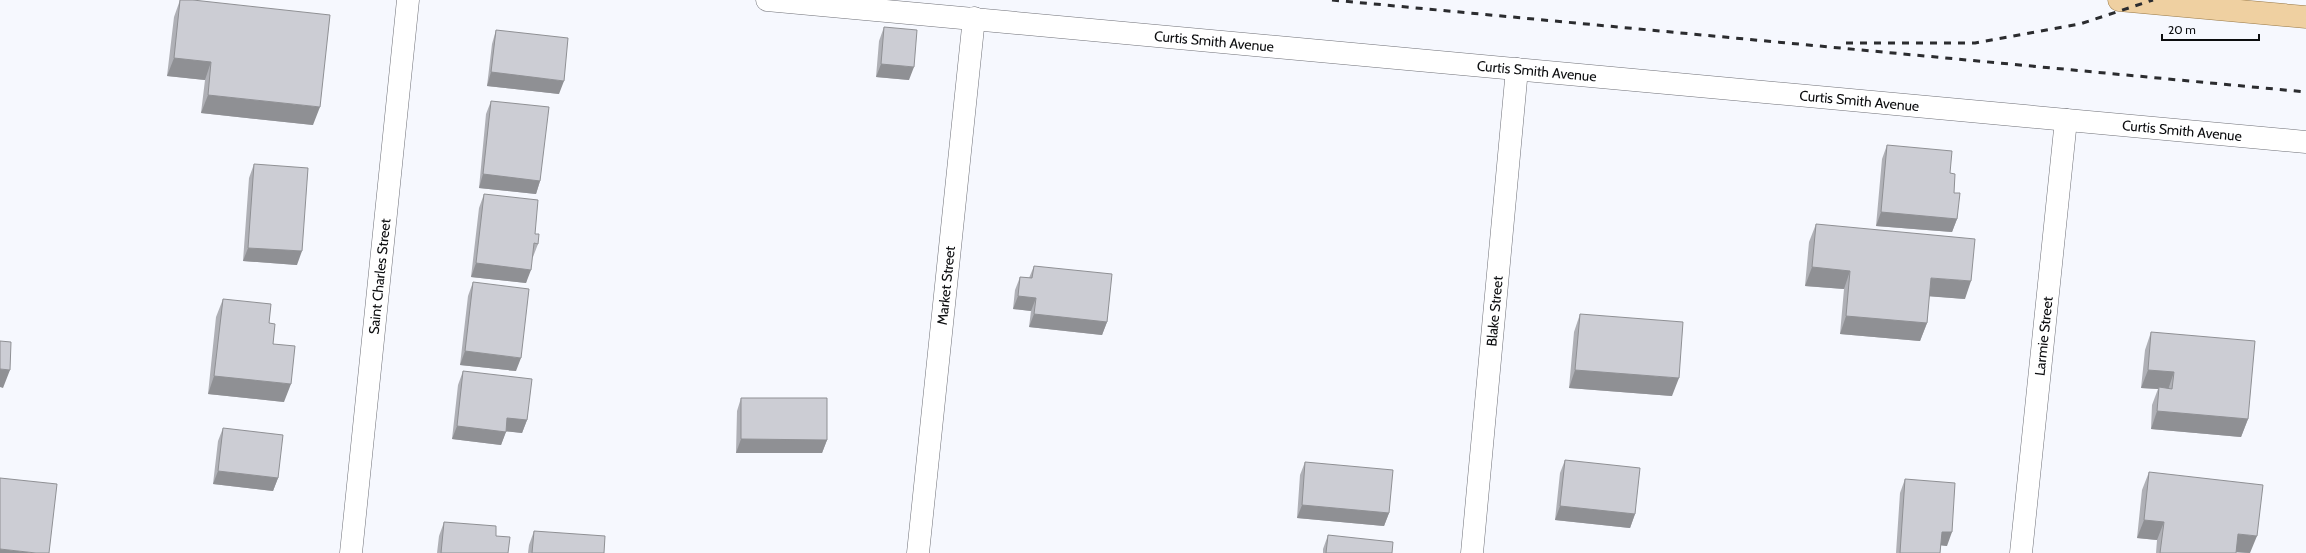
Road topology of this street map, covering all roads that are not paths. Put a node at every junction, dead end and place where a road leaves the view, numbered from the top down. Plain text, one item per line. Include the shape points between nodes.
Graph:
1 (408, 0) edge
2 (767, 0) edge
3 (2119, 0) edge
4 (974, 18) junction
5 (2306, 18) edge
6 (1517, 69) junction
7 (2066, 120) junction
8 (2306, 142) edge
9 (351, 553) edge
10 (918, 553) edge
11 (1472, 553) edge
12 (2021, 553) edge

1 - 9 street, Saint Charles Street
2 - 4 street, Curtis Smith Avenue
3 - 5 main road
4 - 6 street, Curtis Smith Avenue via 1165,38
4 - 10 street, Market Street
6 - 7 street, Curtis Smith Avenue
6 - 11 street, Blake Street
7 - 8 street, Curtis Smith Avenue
7 - 12 street, Larmie Street

